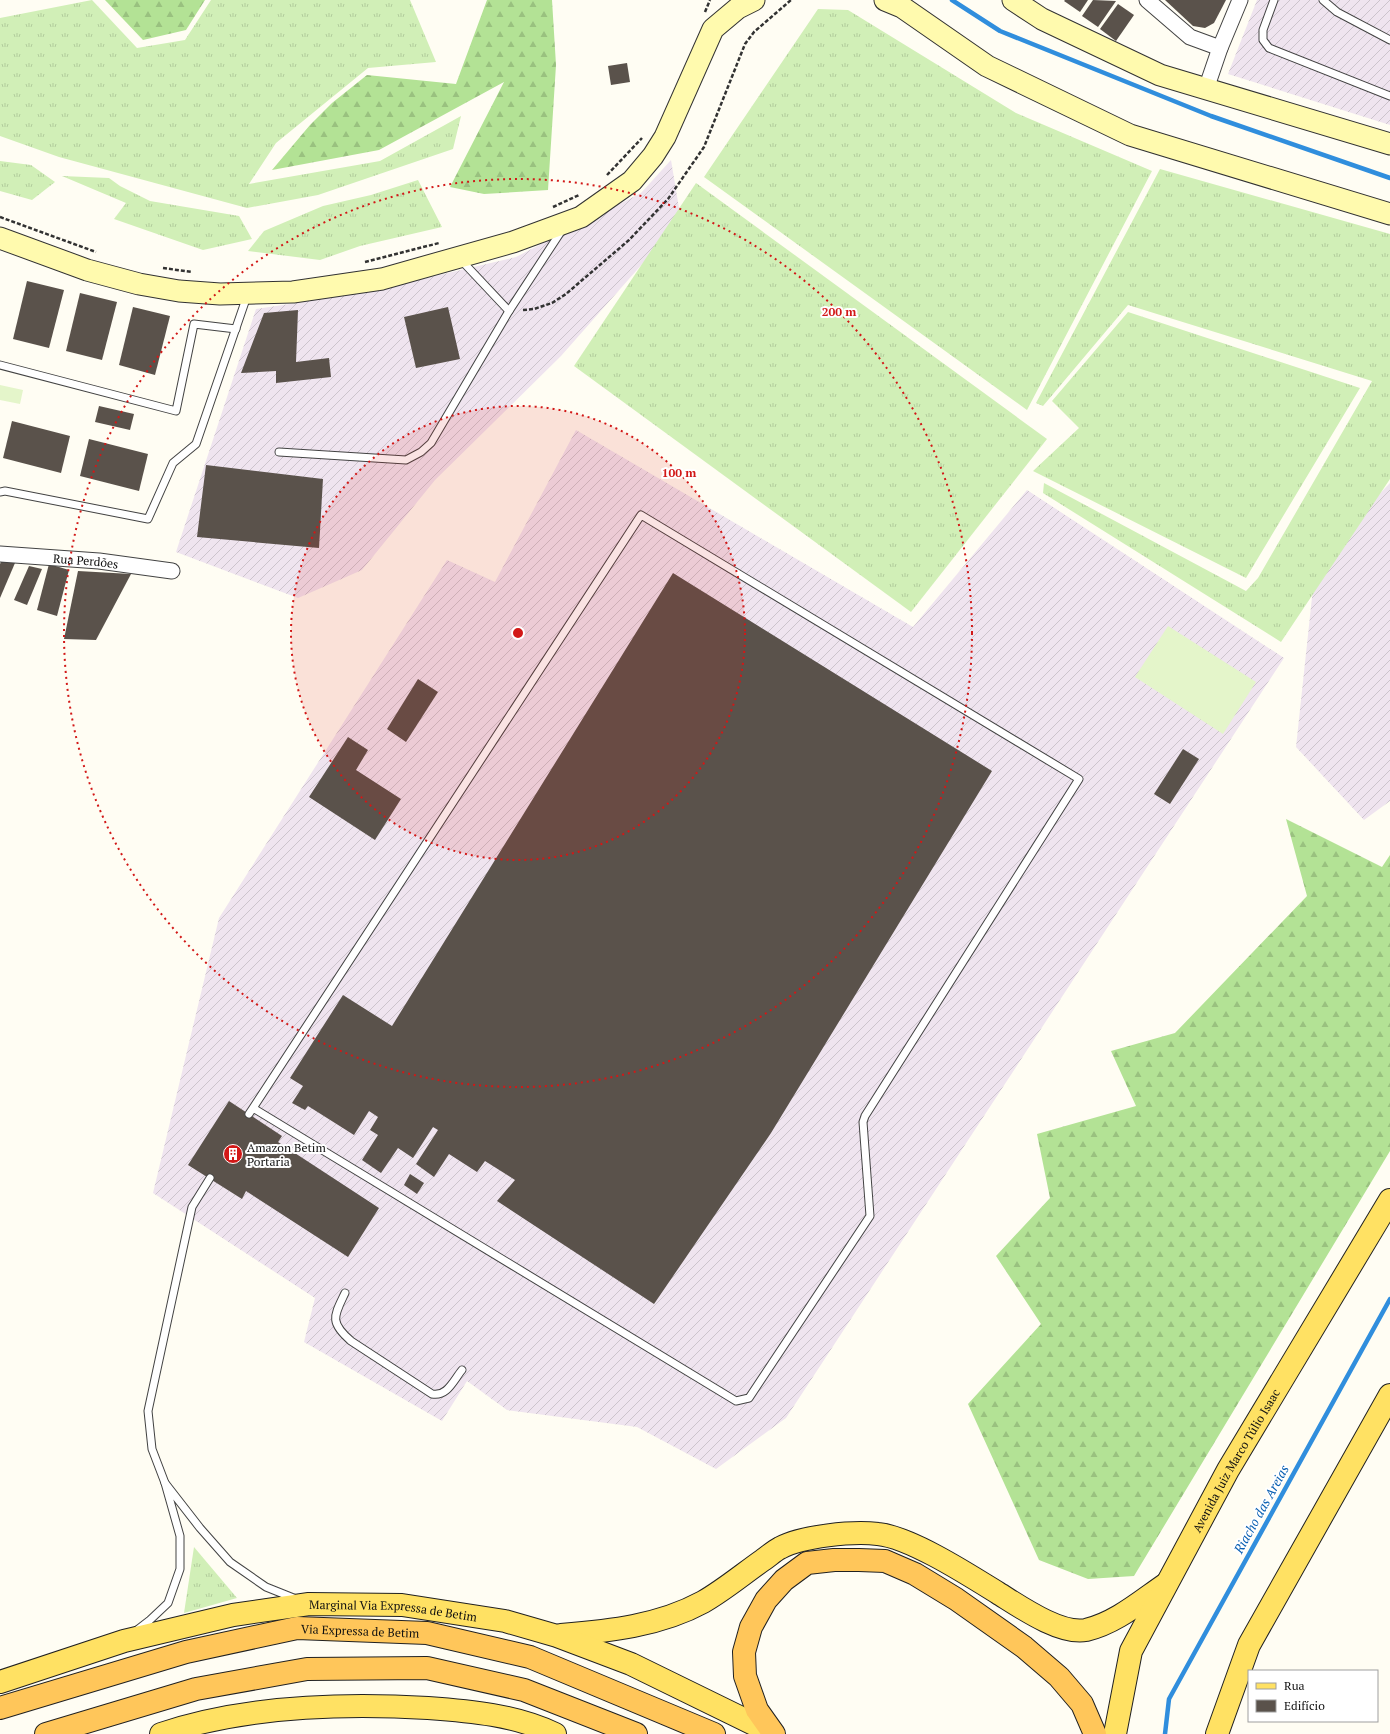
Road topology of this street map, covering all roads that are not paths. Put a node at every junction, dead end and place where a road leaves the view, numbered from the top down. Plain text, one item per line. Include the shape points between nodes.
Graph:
1 (726, 0) edge
2 (754, 0) edge
3 (885, 0) edge
4 (1013, 0) edge
5 (1147, 0) edge
6 (1240, 0) edge
7 (1274, 0) edge
8 (1323, 0) edge
9 (709, 22) junction
10 (1390, 40) edge
11 (1220, 48) junction
12 (1206, 89) junction
13 (1390, 96) edge
14 (1390, 144) edge
15 (1390, 214) edge
16 (567, 221) junction
17 (0, 238) edge
18 (458, 258) junction
19 (248, 294) junction
20 (509, 311) junction
21 (236, 329) junction
22 (0, 365) edge
23 (279, 452) dead end
24 (0, 492) edge
25 (0, 554) edge
26 (172, 570) dead end
27 (253, 1108) junction
28 (248, 1114) dead end
29 (210, 1178) dead end
30 (1390, 1200) edge
31 (1390, 1213) edge
32 (1368, 1236) junction
33 (345, 1293) dead end
34 (462, 1370) dead end
35 (1390, 1395) edge
36 (165, 1483) junction
37 (1166, 1584) junction
38 (309, 1604) junction
39 (558, 1636) junction
40 (124, 1641) junction
41 (0, 1682) edge
42 (0, 1708) edge
43 (46, 1734) edge
44 (161, 1734) edge
45 (555, 1734) edge
46 (636, 1734) edge
47 (714, 1734) edge
48 (773, 1734) edge
49 (1095, 1734) edge
50 (1115, 1734) edge
51 (1217, 1734) edge

1 - 9 main road
2 - 9 main road
3 - 15 main road via 902,8 987,66 1130,135
4 - 12 main road via 1042,19 1160,75
5 - 11 street via 1190,37
6 - 11 street
7 - 13 lane via 1263,30 1263,40 1269,48
8 - 10 lane via 1337,12
9 - 16 main road via 665,137 653,156 632,181 580,217
11 - 12 street
12 - 14 main road
16 - 18 main road via 513,242
16 - 20 lane
17 - 19 main road via 87,270 138,284 186,292
18 - 19 main road via 382,280 293,292
18 - 20 lane
19 - 21 lane
20 - 23 lane via 431,442 421,452 406,460
21 - 22 lane via 194,324 176,411
21 - 24 lane via 196,444 172,463 148,519
25 - 26 street, Rua Perdões via 99,560
27 - 27 lane via 736,1401 749,1398 870,1216 863,1122 865,1116 1079,779 641,515
27 - 28 lane
29 - 36 lane via 192,1207 148,1411 152,1449
30 - 32 main road, Avenida Juiz Marco Túlio Isaac
31 - 32 main road
32 - 37 main road, Avenida Juiz Marco Túlio Isaac via 1228,1470
33 - 34 lane via 336,1312 335,1324 350,1341 439,1396 444,1394
35 - 51 main road via 1249,1645
36 - 38 lane via 230,1562 266,1587
36 - 40 lane via 180,1536 180,1569 168,1603
37 - 39 main road via 1112,1621 1084,1630 1062,1628 1034,1616 986,1585 910,1543 880,1534 847,1533 812,1538 780,1548 703,1602 657,1622
37 - 50 main road, Avenida Juiz Marco Túlio Isaac via 1131,1650
38 - 39 main road, Marginal Via Expressa de Betim via 402,1605 505,1621
38 - 40 main road, Marginal Via Expressa de Betim via 233,1615
39 - 48 main road, Marginal Via Expressa de Betim via 631,1664
40 - 41 main road, Marginal Via Expressa de Betim
42 - 47 highway, Via Expressa de Betim via 186,1652 297,1628 427,1633 530,1657
43 - 46 highway via 196,1689 307,1669 427,1668 524,1690
44 - 45 main road via 233,1716 302,1708 393,1706 456,1710 504,1717 538,1726
48 - 49 highway via 757,1710 745,1676 744,1652 751,1627 766,1600 784,1580 807,1563 834,1560 886,1561 915,1574 956,1599 1024,1647 1058,1677 1082,1704

